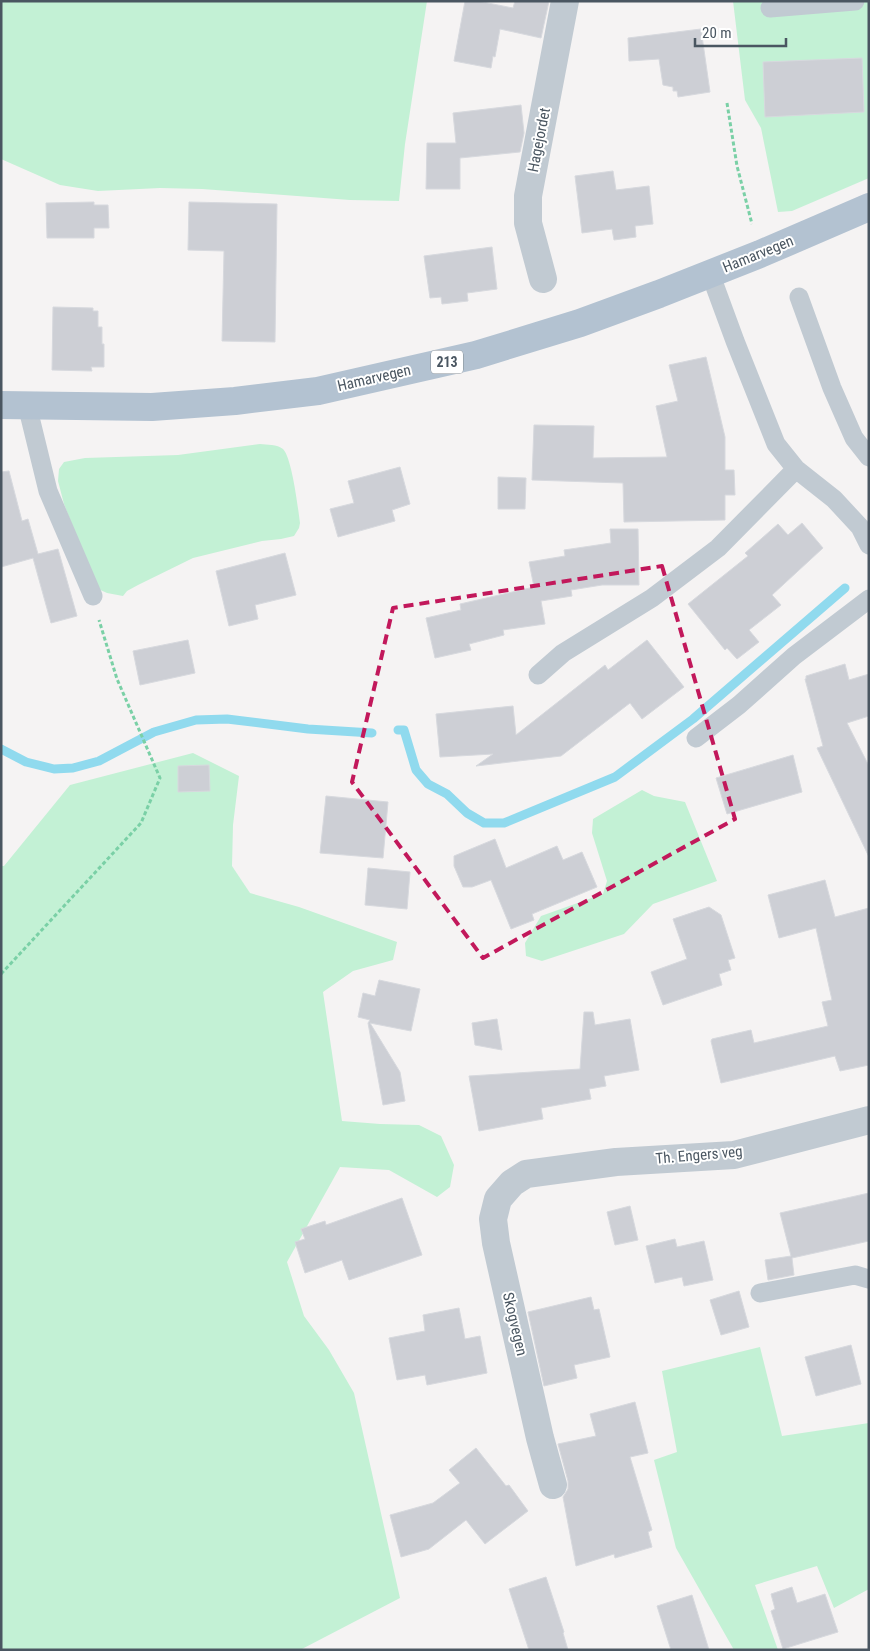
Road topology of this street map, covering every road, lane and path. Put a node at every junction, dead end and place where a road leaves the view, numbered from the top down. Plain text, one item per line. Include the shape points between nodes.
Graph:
1 (565, 1) edge
2 (855, 1) edge
3 (770, 8) dead end
4 (727, 103) dead end
5 (869, 207) edge
6 (760, 254) junction
7 (710, 273) junction
8 (543, 279) dead end
9 (800, 296) dead end
10 (14, 405) edge
11 (869, 457) edge
12 (796, 469) junction
13 (869, 544) edge
14 (92, 596) joint
15 (869, 599) edge
16 (538, 675) dead end
17 (696, 738) dead end
18 (1, 974) edge
19 (869, 1120) edge
20 (526, 1174) joint
21 (869, 1279) edge
22 (760, 1293) dead end
23 (553, 1485) dead end

1 - 8 street, Hagejordet via 528,196 528,223
2 - 3 lane
4 - 6 path via 737,166
5 - 6 main road, Hamarvegen / 213
6 - 7 main road, Hamarvegen / 213
7 - 10 main road, Hamarvegen / 213 via 510,345 318,390 152,407
7 - 12 lane via 776,444
9 - 11 lane via 832,388 854,438
10 - 14 lane
12 - 13 lane via 834,499 860,528
12 - 16 lane via 718,548 652,598 563,652
14 - 18 path via 117,679 160,778 141,823
15 - 17 lane via 794,656
19 - 20 street, Th. Engers veg via 734,1156 616,1162
20 - 23 street, Skogvegen via 512,1183 498,1199 493,1219
21 - 22 lane via 855,1275

